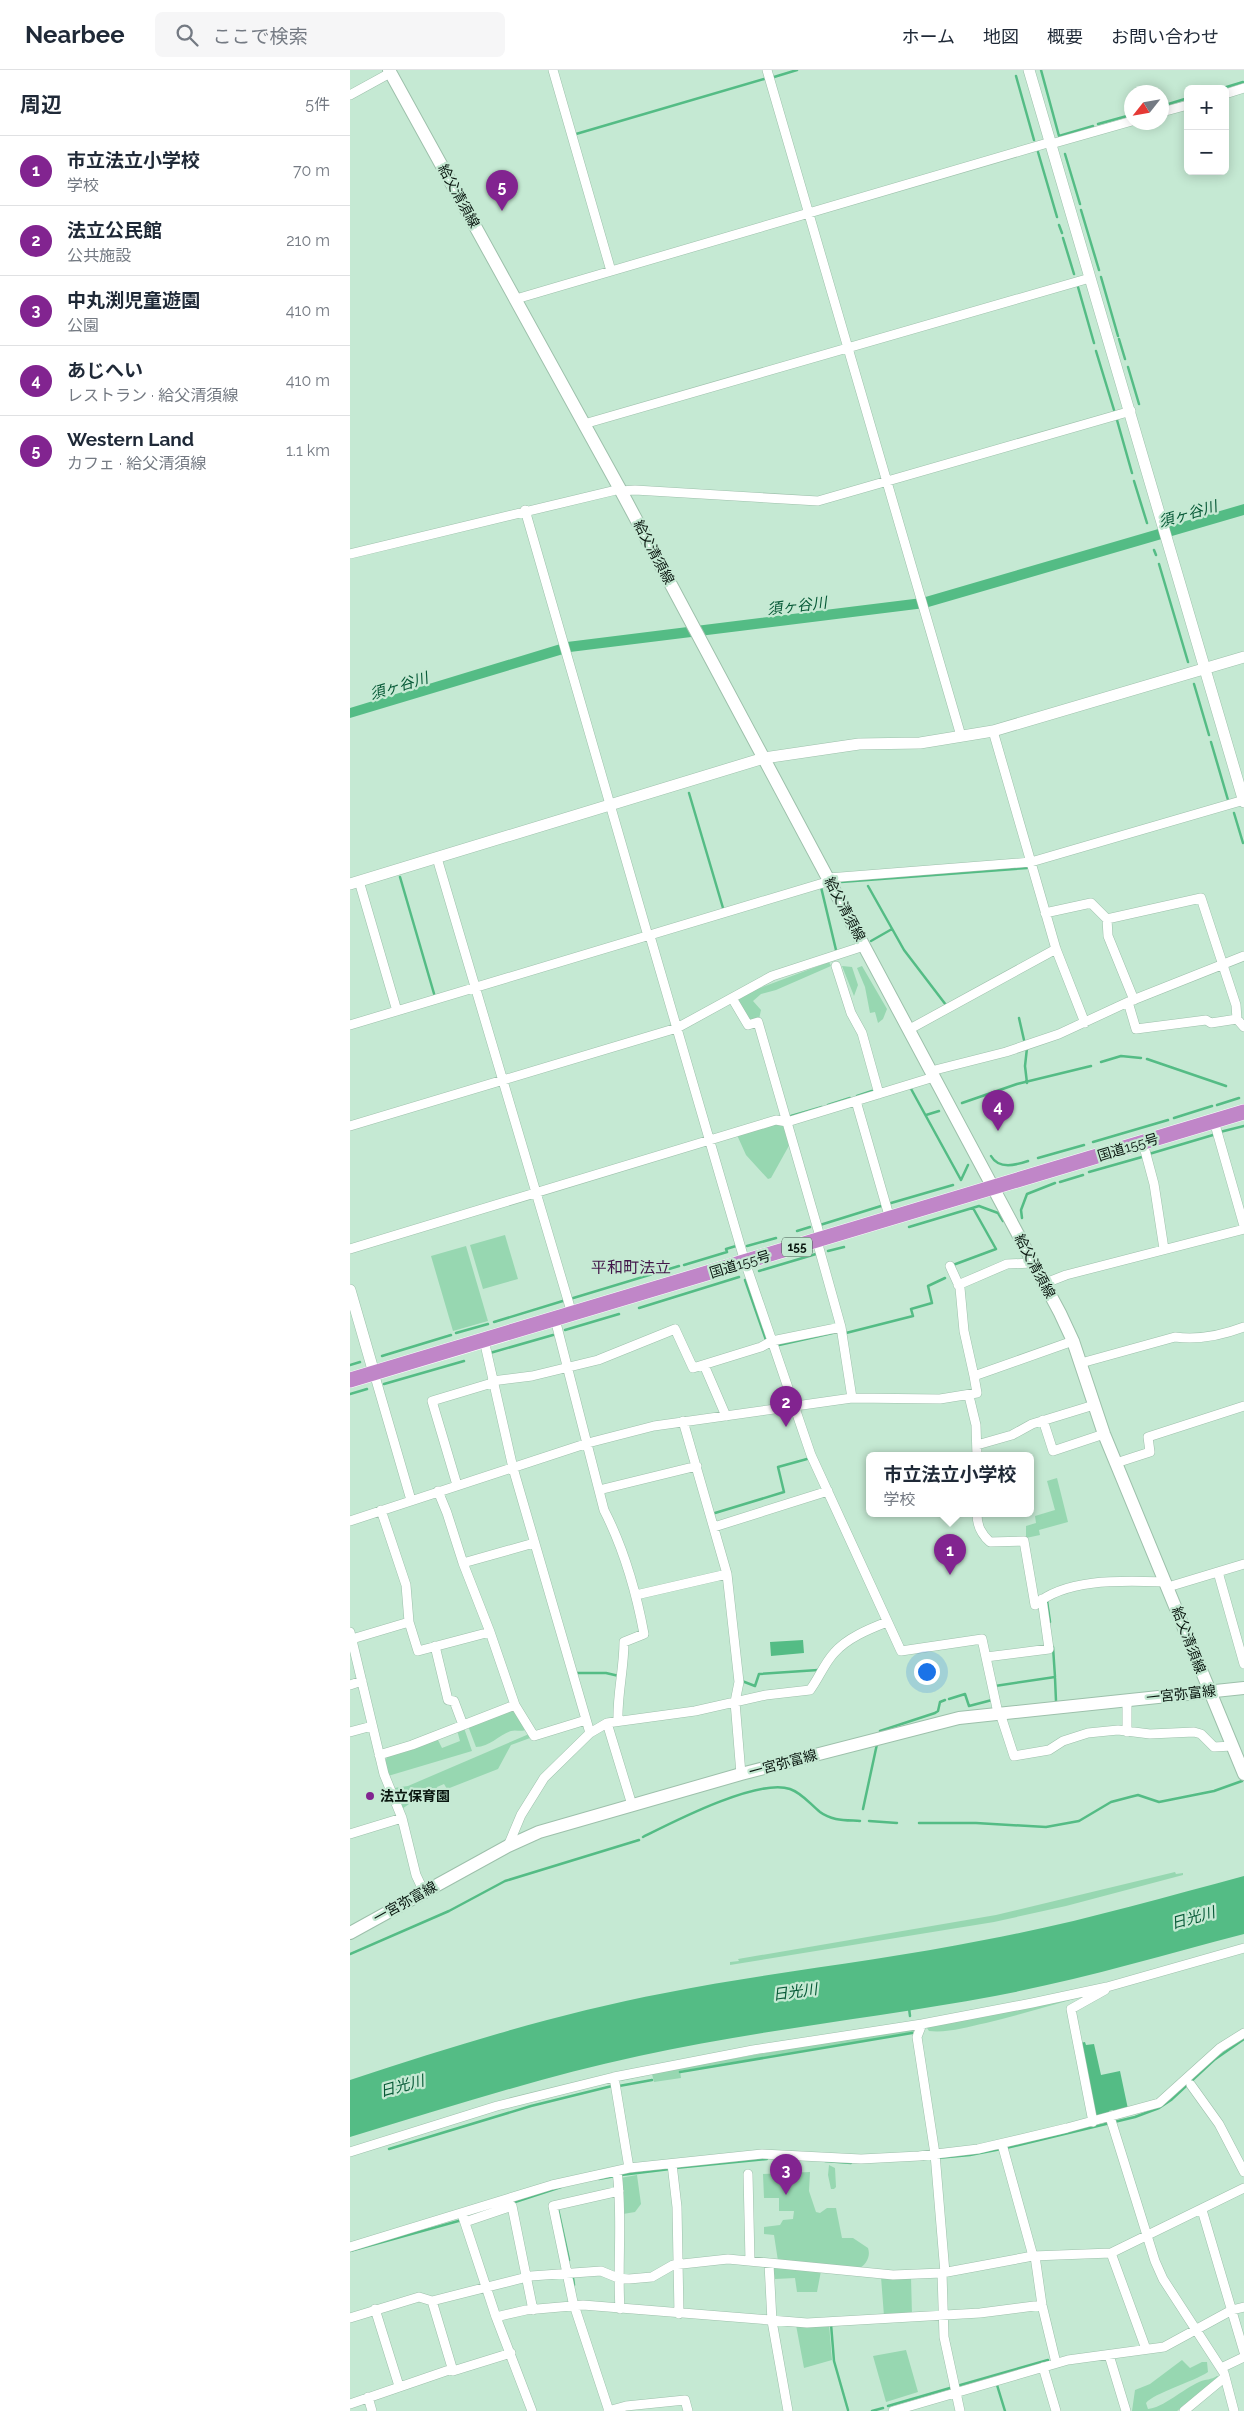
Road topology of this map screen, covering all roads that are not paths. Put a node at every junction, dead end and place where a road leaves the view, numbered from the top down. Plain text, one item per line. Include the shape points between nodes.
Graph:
1 (553, 70) edge
2 (767, 70) edge
3 (1029, 70) edge
4 (390, 71) edge
5 (1244, 88) edge
6 (1229, 93) edge
7 (350, 95) edge
8 (1184, 106) edge
9 (1169, 110) edge
10 (1124, 123) edge
11 (1051, 143) junction
12 (809, 213) junction
13 (612, 271) junction
14 (1090, 278) junction
15 (516, 299) junction
16 (848, 348) junction
17 (1130, 411) junction
18 (584, 424) junction
19 (887, 482) junction
20 (621, 490) junction
21 (525, 510) junction
22 (350, 554) edge
23 (1244, 657) edge
24 (1205, 669) junction
25 (993, 730) junction
26 (961, 736) junction
27 (764, 758) junction
28 (1244, 801) edge
29 (609, 806) junction
30 (437, 858) junction
31 (1031, 862) junction
32 (829, 880) junction
33 (355, 882) edge
34 (1045, 913) junction
35 (1107, 919) junction
36 (649, 936) junction
37 (864, 946) junction
38 (1056, 950) junction
39 (1244, 956) edge
40 (1222, 965) junction
41 (836, 966) dead end
42 (475, 988) junction
43 (732, 998) junction
44 (1131, 1001) junction
45 (397, 1011) junction
46 (1238, 1019) junction
47 (1085, 1023) junction
48 (350, 1026) edge
49 (1244, 1027) edge
50 (677, 1028) junction
51 (908, 1030) junction
52 (932, 1074) junction
53 (502, 1080) junction
54 (879, 1094) junction
55 (856, 1101) junction
56 (1244, 1112) edge
57 (1214, 1121) junction
58 (787, 1122) junction
59 (350, 1126) edge
60 (710, 1141) junction
61 (1143, 1143) junction
62 (995, 1188) junction
63 (536, 1194) junction
64 (890, 1219) junction
65 (1244, 1227) edge
66 (819, 1240) junction
67 (1164, 1249) junction
68 (350, 1250) edge
69 (746, 1262) junction
70 (1032, 1263) junction
71 (950, 1266) dead end
72 (1043, 1284) junction
73 (958, 1285) junction
74 (350, 1290) edge
75 (572, 1314) junction
76 (555, 1319) junction
77 (841, 1327) junction
78 (1244, 1327) edge
79 (484, 1340) junction
80 (772, 1341) junction
81 (1073, 1341) junction
82 (1081, 1362) junction
83 (704, 1365) junction
84 (568, 1367) junction
85 (374, 1373) junction
86 (974, 1376) junction
87 (350, 1380) edge
88 (492, 1382) junction
89 (969, 1396) junction
90 (852, 1398) junction
91 (1094, 1405) junction
92 (1244, 1406) edge
93 (794, 1407) junction
94 (726, 1416) junction
95 (1043, 1420) junction
96 (683, 1421) junction
97 (1104, 1434) junction
98 (588, 1443) junction
99 (977, 1445) junction
100 (977, 1452) edge
101 (1116, 1463) junction
102 (697, 1466) junction
103 (513, 1468) junction
104 (457, 1486) junction
105 (600, 1490) junction
106 (438, 1491) junction
107 (828, 1491) junction
108 (411, 1500) junction
109 (381, 1510) junction
110 (977, 1517) edge
111 (350, 1521) edge
112 (714, 1527) junction
113 (534, 1543) junction
114 (463, 1563) junction
115 (1244, 1564) edge
116 (1218, 1572) junction
117 (727, 1574) junction
118 (1167, 1585) junction
119 (636, 1595) junction
120 (1042, 1599) junction
121 (409, 1622) junction
122 (888, 1622) junction
123 (490, 1632) junction
124 (351, 1636) edge
125 (435, 1646) junction
126 (986, 1657) junction
127 (1244, 1664) edge
128 (362, 1681) junction
129 (350, 1685) edge
130 (1244, 1688) edge
131 (1209, 1691) junction
132 (1127, 1700) junction
133 (735, 1702) junction
134 (515, 1704) junction
135 (999, 1713) junction
136 (586, 1720) junction
137 (618, 1721) junction
138 (607, 1723) junction
139 (463, 1725) junction
140 (372, 1726) junction
141 (350, 1732) edge
142 (1127, 1732) junction
143 (590, 1733) junction
144 (1232, 1746) junction
145 (378, 1755) junction
146 (741, 1774) junction
147 (1244, 1774) edge
148 (632, 1805) junction
149 (402, 1818) junction
150 (350, 1834) edge
151 (508, 1846) junction
152 (424, 1892) junction
153 (350, 1933) edge
154 (1244, 1948) edge
155 (1107, 1987) junction
156 (922, 2024) junction
157 (1244, 2033) edge
158 (614, 2077) junction
159 (1191, 2085) dead end
160 (1111, 2121) junction
161 (1093, 2122) junction
162 (1003, 2147) junction
163 (350, 2152) edge
164 (935, 2157) junction
165 (672, 2167) junction
166 (629, 2168) junction
167 (1244, 2172) edge
168 (617, 2174) junction
169 (748, 2174) dead end
170 (1244, 2188) edge
171 (620, 2190) junction
172 (1202, 2210) junction
173 (464, 2218) junction
174 (1147, 2236) junction
175 (350, 2247) edge
176 (1111, 2253) junction
177 (1034, 2256) junction
178 (750, 2261) junction
179 (678, 2264) junction
180 (769, 2264) junction
181 (567, 2273) junction
182 (943, 2273) junction
183 (527, 2277) junction
184 (618, 2278) junction
185 (487, 2288) junction
186 (432, 2301) junction
187 (1042, 2305) junction
188 (575, 2306) junction
189 (1244, 2307) edge
190 (620, 2308) junction
191 (375, 2309) junction
192 (534, 2310) junction
193 (1232, 2310) junction
194 (679, 2314) junction
195 (944, 2316) junction
196 (350, 2318) edge
197 (496, 2318) junction
198 (772, 2321) junction
199 (1197, 2329) junction
200 (1146, 2349) junction
201 (1244, 2352) edge
202 (511, 2353) junction
203 (1110, 2354) junction
204 (1244, 2357) edge
205 (1056, 2364) junction
206 (1043, 2367) junction
207 (1221, 2368) junction
208 (452, 2369) junction
209 (1225, 2377) junction
210 (399, 2386) junction
211 (955, 2393) junction
212 (368, 2397) junction
213 (350, 2404) edge
214 (372, 2411) edge
215 (532, 2411) edge
216 (608, 2411) edge
217 (688, 2411) edge
218 (788, 2411) edge
219 (893, 2411) edge
220 (960, 2411) edge
221 (1056, 2411) edge
222 (1126, 2411) edge
223 (1184, 2411) edge
224 (1234, 2411) edge

1 - 13 street
2 - 12 street
3 - 11 street
4 - 7 street
4 - 15 main road, 給父清須線
5 - 6 street
8 - 9 street
10 - 11 street
11 - 12 street
11 - 14 street
12 - 13 street
12 - 16 street
13 - 15 street
14 - 16 street
14 - 17 street
15 - 18 main road, 給父清須線
16 - 18 street
16 - 19 street
17 - 19 street
17 - 24 street
18 - 20 main road, 給父清須線
19 - 20 street via 818,502
19 - 26 street
20 - 21 street
20 - 27 main road, 給父清須線
21 - 22 street
21 - 29 street
23 - 24 street
24 - 25 street
24 - 28 street
25 - 26 street
25 - 31 street
26 - 27 street via 920,743 859,744
27 - 29 street
27 - 32 main road, 給父清須線
28 - 31 street
29 - 30 street
29 - 36 street
30 - 33 street
30 - 42 street
31 - 32 street
31 - 34 street
32 - 36 street
32 - 37 main road, 給父清須線
33 - 45 street
34 - 35 street via 1091,903
34 - 38 street
35 - 40 street via 1201,898
35 - 44 street via 1108,936
36 - 42 street
36 - 50 street
37 - 43 street via 772,976
37 - 51 main road, 給父清須線
38 - 47 street
38 - 51 street
39 - 40 street
40 - 44 street
40 - 46 street
41 - 54 street via 851,1013 862,1033
42 - 45 street
42 - 53 street
43 - 50 street
43 - 58 street via 748,1025 758,1022
44 - 46 street via 1136,1029
44 - 47 street
45 - 48 street
46 - 49 street
47 - 52 street via 1006,1052
50 - 53 street
50 - 60 street
51 - 52 main road, 給父清須線
52 - 54 street
52 - 62 main road, 給父清須線
53 - 59 street
53 - 63 street
54 - 55 street
55 - 58 street
55 - 64 street
56 - 57 highway, 国道155号 / 155
57 - 61 highway, 国道155号 / 155
57 - 65 street
58 - 60 street via 776,1120
58 - 66 street
60 - 63 street
60 - 69 street
61 - 62 highway, 国道155号 / 155
61 - 67 street via 1154,1184
62 - 64 highway, 国道155号 / 155
62 - 70 main road, 給父清須線
63 - 68 street
63 - 75 street
64 - 66 highway, 国道155号 / 155
65 - 67 street
66 - 69 highway, 国道155号 / 155
66 - 77 street
67 - 72 street
69 - 75 highway, 国道155号 / 155
69 - 80 street
70 - 72 main road, 給父清須線
70 - 73 street via 1007,1264
71 - 73 street
72 - 81 main road, 給父清須線
73 - 86 street
74 - 85 street
75 - 76 highway, 国道155号 / 155
76 - 79 highway, 国道155号 / 155
76 - 84 street
77 - 80 street
77 - 90 street
78 - 82 street via 1200,1337 1175,1337
79 - 85 highway, 国道155号 / 155
79 - 88 street
80 - 83 street
80 - 93 street
81 - 82 main road, 給父清須線
81 - 86 street
82 - 91 main road, 給父清須線
83 - 84 street via 693,1368 675,1329 598,1360
83 - 94 street
84 - 88 street
84 - 98 street
85 - 87 highway, 国道155号 / 155
85 - 108 street
86 - 89 street via 977,1394
88 - 103 street
88 - 104 street via 432,1401
89 - 90 street via 940,1399
89 - 99 street
90 - 93 street
91 - 95 street
91 - 97 main road, 給父清須線
92 - 101 street via 1148,1437 1150,1452
93 - 94 street
93 - 107 street
94 - 96 street
95 - 97 street via 1053,1451
95 - 99 street via 1012,1435
96 - 98 street
96 - 102 street
97 - 101 main road, 給父清須線
98 - 103 street
98 - 105 street
99 - 100 street
101 - 118 main road, 給父清須線
102 - 105 street
102 - 112 street
103 - 104 street
103 - 113 street
104 - 106 street
105 - 119 street via 604,1510 615,1532
106 - 108 street
106 - 114 street
107 - 112 street
107 - 122 street
108 - 109 street
109 - 111 street
109 - 121 street via 406,1584
110 - 120 street via 982,1534 990,1542 1024,1541 1035,1605
112 - 117 street
113 - 114 street
113 - 136 street
114 - 123 street
115 - 116 street
116 - 118 street
116 - 127 street
117 - 119 street
117 - 133 street via 739,1682
118 - 120 street via 1121,1581 1062,1588
118 - 131 main road, 給父清須線
119 - 137 street via 644,1634 624,1642
120 - 126 street via 1049,1649
121 - 124 street
121 - 125 street via 418,1651
122 - 126 street via 901,1651 982,1639
122 - 133 street via 840,1647 810,1690
123 - 125 street
123 - 134 street
124 - 128 street
125 - 139 street via 448,1700 454,1701
126 - 135 street
128 - 129 street
128 - 140 street
130 - 131 main road, 一宮弥富線
131 - 132 main road, 一宮弥富線
131 - 144 main road, 給父清須線
132 - 135 main road, 一宮弥富線
132 - 142 street
133 - 137 street
133 - 146 street
134 - 136 street via 534,1736
134 - 139 street
135 - 142 street via 1014,1756 1049,1750 1063,1741 1088,1733
135 - 146 main road, 一宮弥富線 via 960,1718
136 - 143 street
137 - 138 street
138 - 143 street
138 - 148 street
139 - 145 street
140 - 141 street
140 - 145 street
142 - 144 street via 1194,1732 1201,1734 1214,1747
143 - 151 street via 544,1778 521,1815
144 - 147 main road, 給父清須線
145 - 149 street
146 - 148 main road, 一宮弥富線
148 - 151 main road, 一宮弥富線 via 539,1832
149 - 150 street
149 - 152 street via 416,1875
151 - 152 main road, 一宮弥富線
152 - 153 main road, 一宮弥富線
154 - 155 street
155 - 156 street
155 - 161 street via 1104,1992 1071,2009
156 - 158 street via 753,2050
156 - 164 street via 917,2037
157 - 160 street via 1214,2053 1159,2102
158 - 163 street via 496,2106
158 - 166 street
159 - 167 street via 1219,2124
160 - 161 street
160 - 174 street
161 - 162 street
162 - 164 street
162 - 177 street
164 - 165 street via 861,2159 762,2154
164 - 182 street
165 - 166 street
165 - 179 street
166 - 168 street
168 - 171 street
168 - 173 street via 552,2185
169 - 178 street
170 - 172 street
171 - 181 street via 553,2206
171 - 184 street
172 - 174 street
172 - 193 street
173 - 175 street
173 - 183 street via 512,2206
173 - 185 street
174 - 176 street
174 - 199 street via 1163,2279
176 - 177 street
176 - 200 street
177 - 182 street
177 - 187 street
178 - 179 street via 728,2259
178 - 180 street
179 - 184 street via 652,2277
179 - 194 street
180 - 182 street via 893,2275
180 - 198 street
181 - 183 street
181 - 184 street via 601,2270
181 - 188 street
182 - 195 street
183 - 185 street
183 - 192 street
184 - 190 street
185 - 186 street
185 - 197 street
186 - 191 street via 419,2297
186 - 208 street
187 - 195 street
187 - 205 street
188 - 190 street
188 - 192 street
188 - 216 street
189 - 193 street
190 - 194 street
191 - 196 street
191 - 210 street
192 - 197 street
193 - 199 street
193 - 201 street
194 - 198 street
195 - 198 street via 807,2323
195 - 211 street via 944,2338
197 - 202 street
198 - 218 street
199 - 200 street via 1164,2347
199 - 207 street
200 - 203 street
202 - 208 street
202 - 215 street
203 - 205 street
203 - 222 street
204 - 207 street
205 - 206 street
206 - 211 street
206 - 221 street
207 - 209 street
208 - 210 street
209 - 223 street
209 - 224 street
210 - 212 street
211 - 219 street
211 - 220 street
212 - 213 street
212 - 214 street
216 - 217 street via 684,2400

